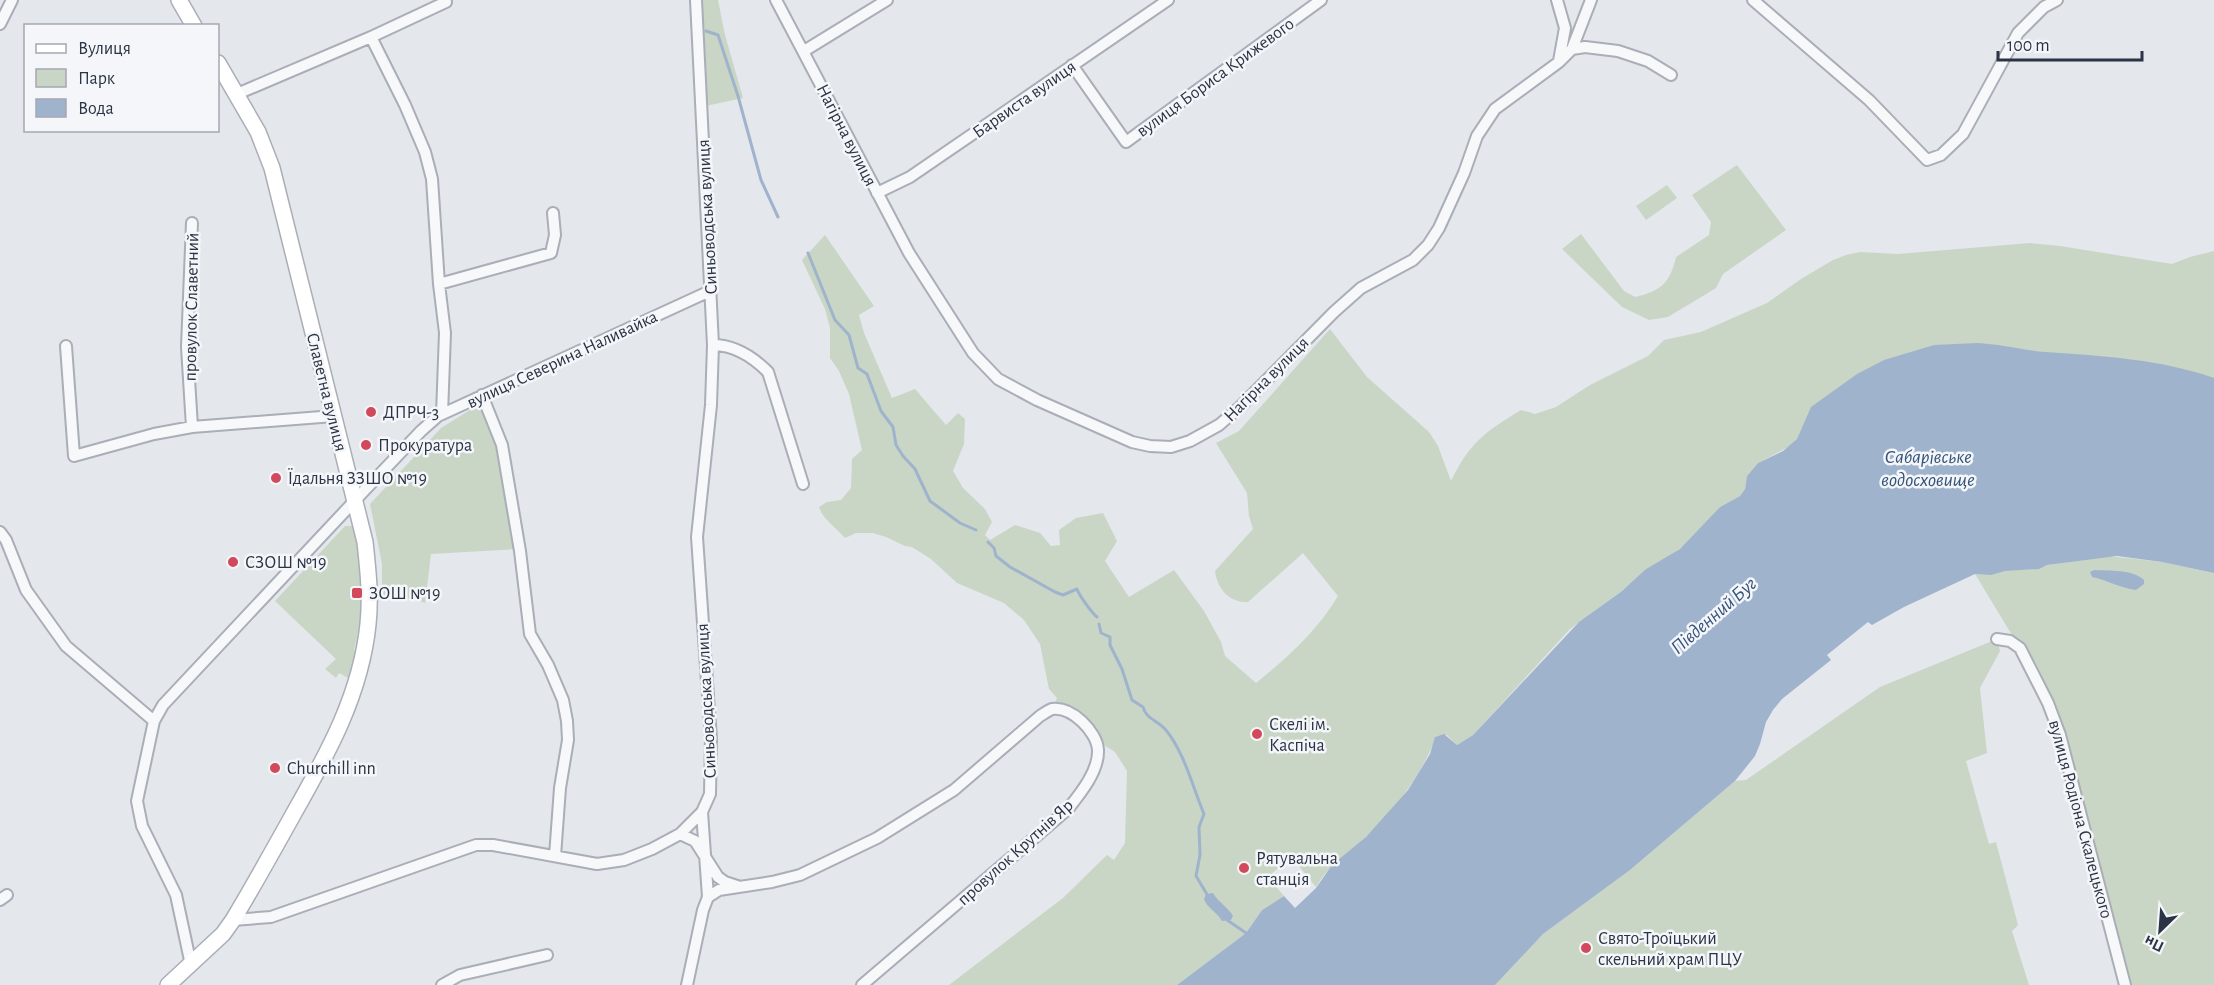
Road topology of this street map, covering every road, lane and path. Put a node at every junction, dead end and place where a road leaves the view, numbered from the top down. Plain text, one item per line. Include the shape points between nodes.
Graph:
1 (12, 0) edge
2 (179, 0) edge
3 (445, 0) edge
4 (696, 0) edge
5 (776, 0) edge
6 (887, 0) edge
7 (1321, 0) edge
8 (1557, 0) edge
9 (1591, 0) edge
10 (2057, 0) edge
11 (1161, 2) edge
12 (1761, 2) edge
13 (0, 24) edge
14 (193, 24) edge
15 (371, 37) junction
16 (1572, 49) junction
17 (804, 51) junction
18 (1559, 62) junction
19 (219, 65) edge
20 (1072, 65) junction
21 (1671, 75) dead end
22 (237, 94) junction
23 (877, 193) junction
24 (553, 213) dead end
25 (192, 223) dead end
26 (439, 284) junction
27 (710, 291) junction
28 (713, 345) junction
29 (66, 346) dead end
30 (482, 395) junction
31 (442, 414) junction
32 (334, 416) junction
33 (192, 427) junction
34 (803, 484) dead end
35 (353, 502) junction
36 (0, 532) edge
37 (1996, 639) dead end
38 (154, 721) junction
39 (702, 812) junction
40 (680, 834) junction
41 (555, 856) junction
42 (707, 859) junction
43 (738, 887) junction
44 (708, 897) junction
45 (233, 920) junction
46 (547, 955) dead end
47 (191, 965) junction
48 (168, 985) edge
49 (442, 985) edge
50 (687, 985) edge
51 (862, 985) edge
52 (2125, 985) edge

1 - 13 street
2 - 14 main road
3 - 15 street
4 - 27 street, Синьоводська вулиця
5 - 17 street, Нагірна вулиця
6 - 17 street
7 - 20 street, вулиця Бориса Крижевого via 1126,142
8 - 18 street via 1564,28
9 - 16 street
10 - 12 street via 2044,7 2019,33 1963,134 1941,155 1928,160 1869,99
11 - 20 street, Барвиста вулиця
15 - 22 street
15 - 26 street via 425,152 432,179
16 - 18 street, Нагірна вулиця
16 - 21 street via 1618,51 1648,61
17 - 23 street, Нагірна вулиця
18 - 23 street, Нагірна вулиця via 1495,109 1477,136 1439,228 1413,260 1361,288 1219,425 1171,447 1132,442 998,379 957,329
19 - 22 main road, Славетна вулиця
20 - 23 street, Барвиста вулиця via 910,177
22 - 32 main road, Славетна вулиця via 272,168
24 - 26 street via 555,235 551,253
25 - 33 street, провулок Славетний via 187,346
26 - 31 street via 445,333
27 - 28 street, Синьоводська вулиця
27 - 30 street, вулиця Северина Наливайка
28 - 34 street via 726,345 754,359 768,372
28 - 39 street, Синьоводська вулиця via 697,537 711,739 710,794
29 - 33 street via 74,456
30 - 31 street, вулиця Северина Наливайка
30 - 41 street via 502,445 530,634 563,700 567,721
31 - 35 street, вулиця Северина Наливайка
32 - 33 street
32 - 35 main road, Славетна вулиця
35 - 38 street, вулиця Северина Наливайка via 163,705
35 - 45 main road, Славетна вулиця via 365,542 370,598 365,648 351,700 315,775
36 - 38 street via 26,590 66,646
37 - 52 street, вулиця Родіона Скалецького via 2010,641 2020,648 2060,735
38 - 47 street, вулиця Северина Наливайка via 137,801 142,826 176,895
39 - 40 street, Синьоводська вулиця
39 - 42 street
40 - 41 street, Синьоводська вулиця via 611,863
40 - 42 street via 695,841
41 - 45 street, Синьоводська вулиця via 476,845 271,917
42 - 43 street via 718,877
42 - 44 street
43 - 44 street via 719,890
43 - 51 street, провулок Крутнів Яр via 800,874 877,837 954,790 1052,709 1065,710 1077,718 1096,740 1098,752 1084,788 1060,817
44 - 50 street
45 - 47 main road
46 - 49 street via 460,975
47 - 48 main road

